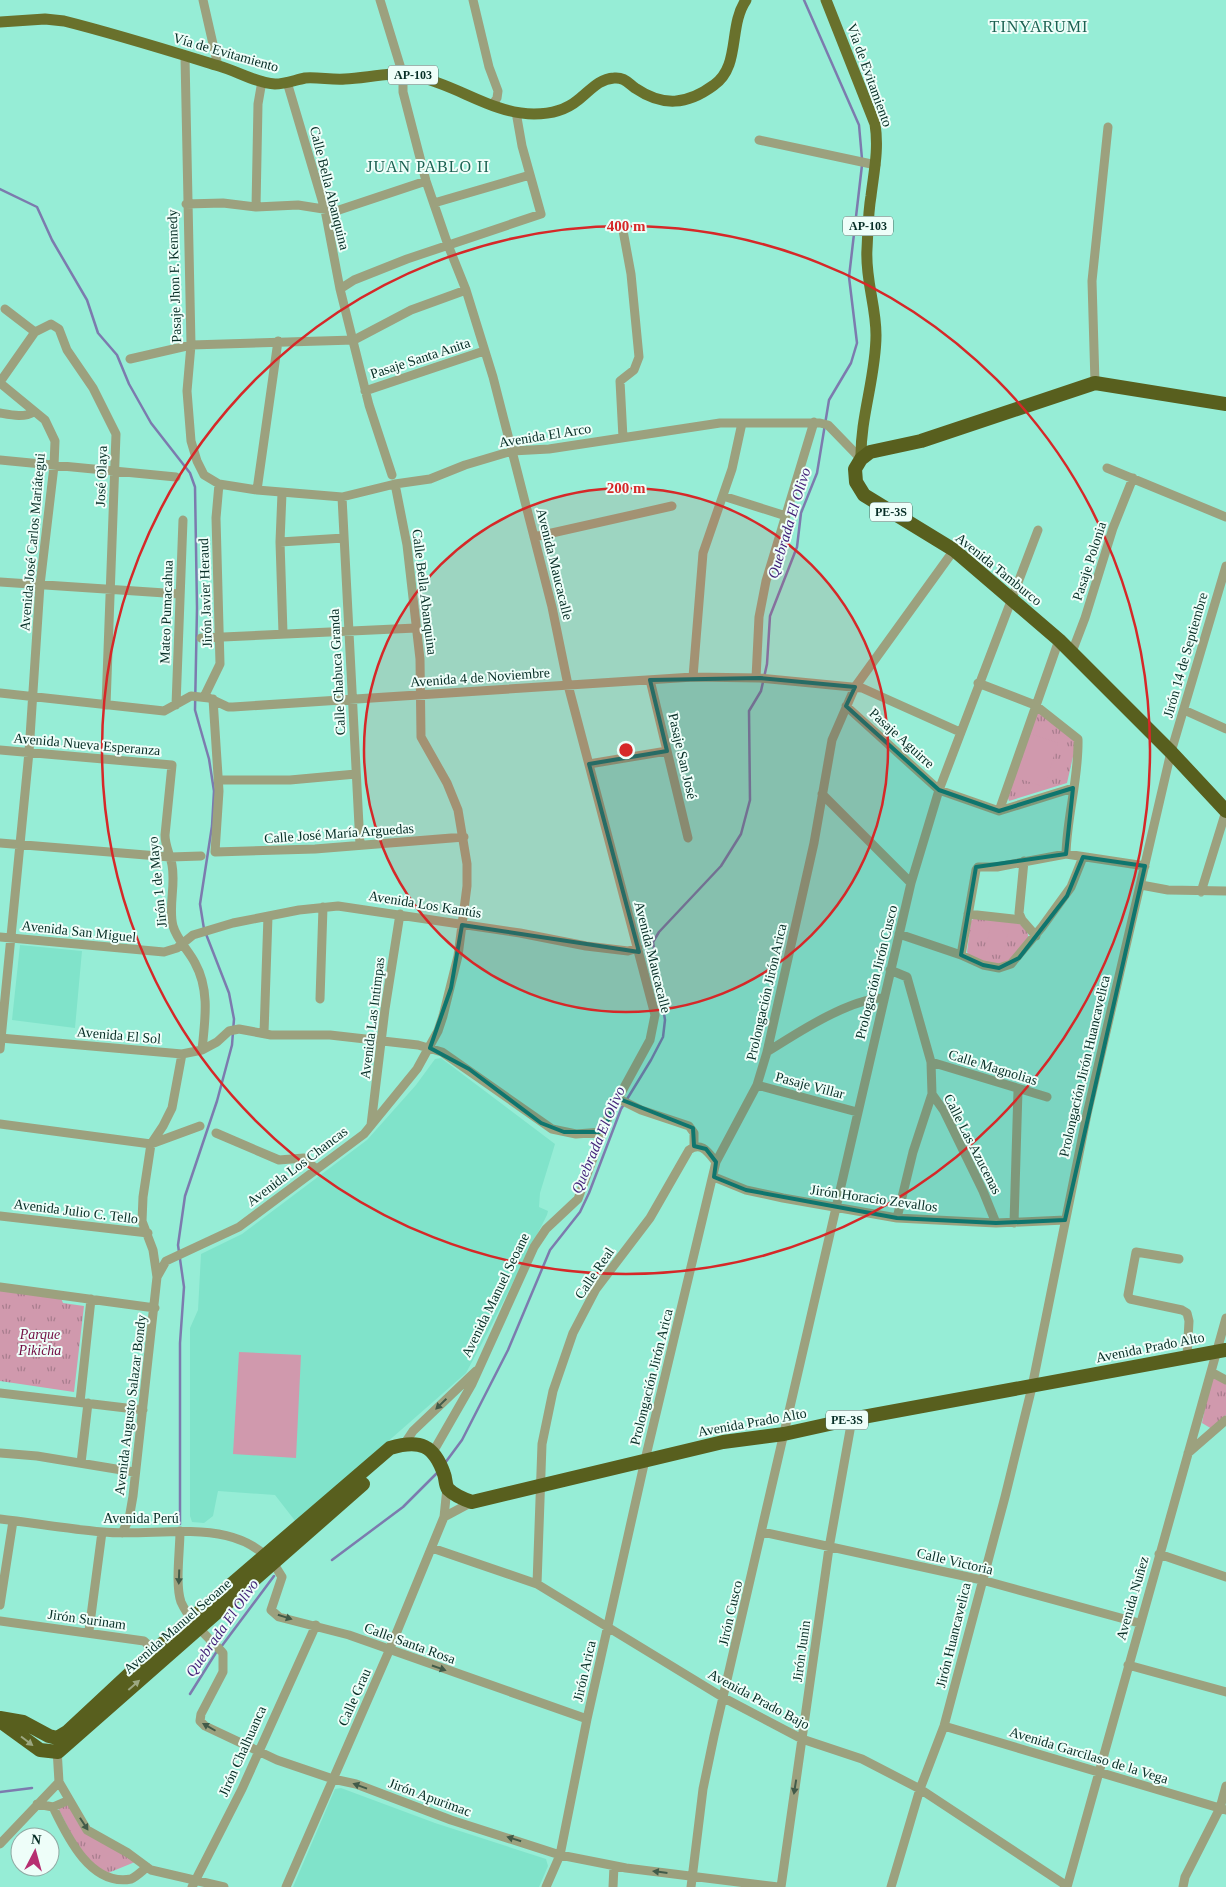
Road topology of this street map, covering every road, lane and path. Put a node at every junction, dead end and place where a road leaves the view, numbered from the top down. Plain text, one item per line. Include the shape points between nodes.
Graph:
1 (203, 0) edge
2 (380, 0) edge
3 (473, 0) edge
4 (746, 0) edge
5 (826, 0) edge
6 (0, 22) edge
7 (184, 57) junction
8 (218, 66) junction
9 (403, 75) junction
10 (262, 81) junction
11 (287, 82) junction
12 (492, 105) junction
13 (516, 112) junction
14 (1108, 127) dead end
15 (759, 140) dead end
16 (876, 166) junction
17 (530, 175) junction
18 (426, 181) junction
19 (434, 203) junction
20 (186, 204) junction
21 (256, 207) junction
22 (325, 210) junction
23 (622, 225) dead end
24 (448, 245) junction
25 (340, 289) junction
26 (466, 290) junction
27 (5, 309) dead end
28 (35, 332) junction
29 (354, 340) junction
30 (278, 341) junction
31 (191, 345) junction
32 (484, 351) junction
33 (130, 359) dead end
34 (0, 383) edge
35 (1095, 383) junction
36 (365, 391) junction
37 (1226, 404) edge
38 (34, 412) junction
39 (0, 413) edge
40 (742, 423) junction
41 (820, 423) junction
42 (623, 438) junction
43 (512, 451) junction
44 (861, 459) junction
45 (0, 460) edge
46 (54, 466) junction
47 (1107, 468) dead end
48 (115, 473) junction
49 (392, 474) dead end
50 (176, 477) dead end
51 (1133, 478) junction
52 (219, 484) junction
53 (395, 484) junction
54 (258, 490) junction
55 (282, 493) junction
56 (723, 496) junction
57 (342, 497) junction
58 (672, 506) dead end
59 (786, 516) junction
60 (1226, 517) edge
61 (183, 520) dead end
62 (1038, 530) dead end
63 (534, 537) junction
64 (344, 538) junction
65 (280, 542) junction
66 (954, 550) junction
67 (1226, 566) edge
68 (0, 582) edge
69 (40, 585) junction
70 (109, 590) junction
71 (180, 594) junction
72 (1011, 599) junction
73 (416, 628) junction
74 (349, 630) junction
75 (283, 632) junction
76 (220, 637) junction
77 (201, 638) dead end
78 (1059, 640) junction
79 (1072, 652) junction
80 (693, 678) junction
81 (758, 678) junction
82 (650, 680) junction
83 (978, 683) junction
84 (568, 685) junction
85 (855, 687) junction
86 (0, 693) edge
87 (421, 694) junction
88 (34, 697) junction
89 (206, 698) junction
90 (352, 698) junction
91 (106, 705) junction
92 (176, 705) junction
93 (1035, 705) junction
94 (846, 706) junction
95 (1184, 710) junction
96 (1226, 729) edge
97 (960, 732) junction
98 (0, 750) edge
99 (667, 751) junction
100 (29, 752) junction
101 (1170, 752) junction
102 (589, 764) junction
103 (172, 765) joint
104 (356, 774) junction
105 (218, 780) junction
106 (1073, 788) junction
107 (939, 790) junction
108 (822, 794) junction
109 (999, 811) junction
110 (1226, 811) edge
111 (464, 837) junction
112 (688, 838) dead end
113 (0, 843) edge
114 (20, 845) junction
115 (360, 845) junction
116 (1066, 854) junction
117 (201, 856) dead end
118 (1083, 856) junction
119 (170, 857) junction
120 (1024, 861) junction
121 (1145, 866) junction
122 (911, 883) junction
123 (1141, 885) junction
124 (1226, 891) edge
125 (1201, 892) junction
126 (323, 907) junction
127 (400, 914) junction
128 (968, 914) junction
129 (268, 916) junction
130 (1022, 920) junction
131 (462, 924) junction
132 (199, 933) joint
133 (899, 934) junction
134 (1036, 936) junction
135 (0, 938) edge
136 (10, 938) junction
137 (183, 943) junction
138 (638, 948) junction
139 (962, 955) junction
140 (890, 970) junction
141 (884, 998) junction
142 (320, 999) dead end
143 (264, 1033) junction
144 (0, 1038) edge
145 (382, 1041) junction
146 (430, 1048) junction
147 (0, 1049) edge
148 (202, 1050) junction
149 (767, 1052) junction
150 (182, 1054) junction
151 (931, 1062) junction
152 (756, 1086) junction
153 (1018, 1090) junction
154 (932, 1094) junction
155 (1047, 1097) dead end
156 (622, 1101) junction
157 (857, 1112) junction
158 (0, 1124) edge
159 (371, 1125) junction
160 (200, 1126) dead end
161 (603, 1132) junction
162 (216, 1133) dead end
163 (150, 1144) junction
164 (694, 1146) junction
165 (716, 1162) junction
166 (316, 1169) junction
167 (714, 1177) junction
168 (835, 1207) junction
169 (0, 1216) edge
170 (896, 1218) junction
171 (1065, 1220) junction
172 (996, 1223) junction
173 (1014, 1223) junction
174 (148, 1233) junction
175 (1179, 1259) dead end
176 (157, 1277) junction
177 (0, 1287) edge
178 (91, 1299) junction
179 (155, 1308) junction
180 (1226, 1318) edge
181 (1221, 1350) edge
182 (1187, 1356) junction
183 (477, 1371) junction
184 (1210, 1372) junction
185 (1226, 1380) edge
186 (1032, 1387) junction
187 (0, 1393) edge
188 (84, 1403) junction
189 (143, 1410) junction
190 (852, 1419) junction
191 (1226, 1420) edge
192 (784, 1434) junction
193 (405, 1444) junction
194 (0, 1453) edge
195 (1188, 1453) junction
196 (436, 1456) junction
197 (644, 1460) junction
198 (81, 1463) junction
199 (134, 1472) junction
200 (446, 1483) junction
201 (540, 1487) junction
202 (472, 1502) junction
203 (444, 1517) junction
204 (0, 1520) edge
205 (13, 1521) junction
206 (180, 1531) junction
207 (102, 1532) junction
208 (762, 1532) junction
209 (122, 1533) junction
210 (432, 1548) junction
211 (829, 1548) junction
212 (1159, 1554) junction
213 (271, 1559) junction
214 (1226, 1577) edge
215 (982, 1580) junction
216 (537, 1584) junction
217 (0, 1605) edge
218 (0, 1621) edge
219 (1139, 1623) junction
220 (196, 1624) junction
221 (316, 1626) junction
222 (608, 1628) junction
223 (89, 1632) junction
224 (389, 1651) junction
225 (159, 1655) junction
226 (1128, 1666) junction
227 (1226, 1692) edge
228 (724, 1698) junction
229 (587, 1719) junction
230 (0, 1720) edge
231 (944, 1726) junction
232 (57, 1738) junction
233 (802, 1739) junction
234 (58, 1752) junction
235 (258, 1752) junction
236 (1100, 1772) junction
237 (333, 1779) junction
238 (59, 1782) junction
239 (1226, 1786) edge
240 (920, 1789) junction
241 (69, 1800) junction
242 (37, 1804) junction
243 (53, 1807) junction
244 (1223, 1809) edge
245 (0, 1844) edge
246 (560, 1854) junction
247 (614, 1866) junction
248 (146, 1867) junction
249 (692, 1876) junction
250 (194, 1884) edge
251 (224, 1887) edge
252 (286, 1887) edge
253 (546, 1887) edge
254 (613, 1887) edge
255 (691, 1887) edge
256 (780, 1887) edge
257 (892, 1887) edge
258 (1067, 1887) edge
259 (1183, 1887) edge

1 - 8 street
2 - 9 street, Avenida Maucacalle
3 - 12 street via 498,91 498,98
4 - 13 main road, Vía de Evitamiento / AP-103 via 736,19 726,73 714,86 690,99 671,103 659,100 644,94 622,78 613,78 597,83 579,99 559,110 541,114
5 - 16 main road, Vía de Evitamiento / AP-103 via 875,124
6 - 7 main road, Vía de Evitamiento / AP-103 via 64,21
7 - 8 main road, Vía de Evitamiento / AP-103
7 - 20 street, Pasaje Jhon F. Kennedy
8 - 10 main road, Vía de Evitamiento / AP-103
9 - 11 main road, Vía de Evitamiento / AP-103
9 - 12 main road, Vía de Evitamiento / AP-103 via 454,88
9 - 18 street, Avenida Maucacalle via 402,92
10 - 11 main road, Vía de Evitamiento / AP-103
10 - 21 street via 258,104
11 - 22 street, Calle Bella Abanquina
12 - 13 main road, Vía de Evitamiento / AP-103
13 - 17 street
14 - 35 street via 1092,266
15 - 16 street
16 - 44 main road, Vía de Evitamiento / AP-103 via 870,197 866,261 876,335 863,421
17 - 19 street
17 - 24 street via 542,214
18 - 19 street, Avenida Maucacalle
18 - 22 street via 336,211
19 - 24 street, Avenida Maucacalle
20 - 21 street via 223,203
20 - 31 street, Pasaje Jhon F. Kennedy
21 - 22 street via 298,206
22 - 25 street, Calle Bella Abanquina
23 - 42 street via 631,274 639,357 634,370 620,381
24 - 25 street via 354,280
24 - 26 street, Avenida Maucacalle
25 - 29 street, Calle Bella Abanquina
26 - 29 street via 411,310
26 - 32 street, Avenida Maucacalle
27 - 28 street
28 - 34 street
28 - 48 street, José Olaya via 47,325 56,326 67,350 93,388 116,434
29 - 30 street
29 - 36 street, Calle Bella Abanquina
30 - 31 street
30 - 54 street
31 - 33 street
31 - 52 street, Pasaje Jhon F. Kennedy via 187,391 191,441 204,475
32 - 36 street, Pasaje Santa Anita
32 - 43 street, Avenida Maucacalle
34 - 38 street, Avenida José Carlos Mariátegui
35 - 37 highway
35 - 44 highway via 921,441 870,452
36 - 49 street, Calle Bella Abanquina
38 - 39 street via 20,416
38 - 46 street, Avenida José Carlos Mariátegui via 45,420 55,440
40 - 41 street, Avenida El Arco
40 - 42 street, Avenida El Arco via 720,423
40 - 56 street
41 - 44 street
41 - 59 street
42 - 43 street, Avenida El Arco
43 - 53 street, Avenida El Arco via 430,479
43 - 63 street, Avenida Maucacalle
44 - 66 highway, Avenida Tamburco / PE-3S via 856,470 856,482 864,495
45 - 46 street
46 - 48 street
46 - 69 street, Avenida José Carlos Mariátegui
47 - 51 street
48 - 50 street
48 - 70 street, José Olaya
51 - 60 street
51 - 79 street, Pasaje Polonia
52 - 54 street, Avenida El Arco
52 - 76 street, Jirón Javier Heraud via 216,518
53 - 57 street, Avenida El Arco
53 - 73 street, Calle Bella Abanquina via 407,545
54 - 55 street, Avenida El Arco
55 - 57 street, Avenida El Arco
55 - 65 street
56 - 59 street
56 - 80 street via 703,553
57 - 64 street, Calle Chabuca Granda
58 - 63 street
59 - 81 street via 762,599
61 - 71 street, Mateo Pumacahua
62 - 72 street, Prologación Jirón Cusco
63 - 84 street, Avenida Maucacalle
64 - 65 street
64 - 74 street, Calle Chabuca Granda
65 - 75 street
66 - 72 highway, Avenida Tamburco / PE-3S
66 - 85 street, Prolongación Jirón Arica
67 - 95 street, Jirón 14 de Septiembre
68 - 69 street
69 - 70 street
69 - 88 street, Avenida José Carlos Mariátegui
70 - 71 street
70 - 91 street, José Olaya
71 - 92 street, Mateo Pumacahua
72 - 78 highway, Avenida Tamburco / PE-3S
72 - 83 street, Prologación Jirón Cusco
73 - 74 street
73 - 87 street, Calle Bella Abanquina
74 - 75 street
74 - 90 street, Calle Chabuca Granda
75 - 76 street
76 - 77 street
76 - 89 street, Jirón Javier Heraud via 220,664
78 - 79 highway, Avenida Tamburco / PE-3S
78 - 93 street
79 - 101 highway, Avenida Tamburco / PE-3S
80 - 81 street, Avenida 4 de Noviembre
80 - 82 street, Avenida 4 de Noviembre
81 - 85 street, Avenida 4 de Noviembre
82 - 84 street, Avenida 4 de Noviembre
82 - 99 street, Pasaje San José
83 - 93 street
83 - 97 street, Prologación Jirón Cusco
84 - 87 street, Avenida 4 de Noviembre
84 - 102 street, Avenida Maucacalle
85 - 94 street, Prolongación Jirón Arica
85 - 97 street, Avenida 4 de Noviembre
86 - 88 street, Avenida 4 de Noviembre
87 - 90 street, Avenida 4 de Noviembre
87 - 111 street, Calle Bella Abanquina via 421,737 453,796
88 - 91 street, Avenida 4 de Noviembre
88 - 100 street, Avenida José Carlos Mariátegui
89 - 90 street, Avenida 4 de Noviembre via 233,707
89 - 92 street, Avenida 4 de Noviembre via 192,696
89 - 105 street
90 - 104 street, Calle Chabuca Granda
91 - 92 street, Avenida 4 de Noviembre via 164,711
93 - 106 street via 1078,739
93 - 109 street
94 - 107 street, Pasaje Aguirre
94 - 108 street, Prolongación Jirón Arica via 832,740
95 - 96 street
95 - 101 street, Jirón 14 de Septiembre
97 - 107 street, Prologación Jirón Cusco
98 - 100 street, Avenida Nueva Esperanza
99 - 102 street
99 - 112 street, Pasaje San José
100 - 103 street, Avenida Nueva Esperanza
100 - 114 street, Avenida José Carlos Mariátegui
101 - 110 highway, Avenida Tamburco / PE-3S
101 - 121 street, Prolongación Jirón Huancavelica
102 - 138 street, Avenida Maucacalle
103 - 119 street, Jirón 1 de Mayo via 165,835
104 - 105 street via 290,780
104 - 115 street, Calle Chabuca Granda
105 - 115 street, Calle José María Arguedas via 215,852 249,853
106 - 109 street
106 - 116 street via 1066,826
107 - 109 street
107 - 122 street, Prologación Jirón Cusco
108 - 122 street
108 - 149 street, Prolongación Jirón Arica
110 - 125 street
111 - 115 street, Calle José María Arguedas
111 - 131 street, Calle Bella Abanquina via 468,876
113 - 114 street
114 - 119 street
114 - 136 street, Avenida José Carlos Mariátegui
116 - 118 street
116 - 120 street
117 - 119 street
118 - 121 street
118 - 134 street via 1071,887
119 - 137 street, Jirón 1 de Mayo via 173,926
120 - 128 street via 978,867
120 - 130 street via 1019,905
121 - 123 street, Prolongación Jirón Huancavelica
122 - 133 street, Prologación Jirón Cusco
123 - 125 street
123 - 171 street, Prolongación Jirón Huancavelica via 1091,1093
124 - 125 street
126 - 127 street, Avenida Los Kantús via 348,906
126 - 129 street, Avenida Los Kantús
126 - 142 street
127 - 131 street, Avenida Los Kantús
127 - 145 street, Avenida Las Intimpas
128 - 130 street
128 - 139 street
129 - 132 street, Avenida Los Kantús
129 - 143 street
130 - 134 street
131 - 138 street, Avenida Los Kantús via 619,950
131 - 146 street, Calle Bella Abanquina via 451,988
132 - 137 street, Avenida San Miguel
133 - 139 street
133 - 140 street, Prologación Jirón Cusco
134 - 139 street via 1011,964 999,968
135 - 136 street, Avenida San Miguel
136 - 137 street, Avenida San Miguel via 155,953 171,950
136 - 144 street, Avenida José Carlos Mariátegui
137 - 148 street, Jirón 1 de Mayo via 200,971 205,993
138 - 156 street, Avenida Maucacalle via 655,1022
140 - 141 street, Prologación Jirón Cusco
140 - 151 street, Calle Las Azucenas via 907,977
141 - 149 street via 869,998 846,1008
141 - 157 street, Prologación Jirón Cusco
143 - 145 street
143 - 148 street, Avenida El Sol via 234,1030
144 - 147 street, Avenida José Carlos Mariátegui
144 - 150 street, Avenida El Sol
145 - 146 street
145 - 159 street, Avenida Las Intimpas
146 - 159 street, Avenida Los Chancas via 406,1084
146 - 161 street via 469,1069 552,1129 576,1134
148 - 150 street, Avenida El Sol
149 - 152 street, Prolongación Jirón Arica
150 - 163 street via 172,1108
151 - 153 street, Calle Magnolias
151 - 154 street, Calle Las Azucenas
152 - 157 street, Pasaje Villar
152 - 165 street, Prolongación Jirón Arica
153 - 155 street, Calle Magnolias
153 - 173 street
154 - 170 street
154 - 172 street, Calle Las Azucenas via 944,1111
156 - 161 street, Avenida Maucacalle
156 - 164 street via 689,1126 694,1133
157 - 168 street, Prologación Jirón Cusco
158 - 163 street
159 - 166 street, Avenida Los Chancas
160 - 163 street
161 - 183 street, Avenida Manuel Seoane via 578,1199 540,1236
162 - 166 street via 279,1160 304,1158
163 - 174 street via 142,1221
164 - 165 street via 706,1149
164 - 201 street, Calle Real via 679,1164 650,1218 596,1289 573,1333 553,1391 542,1444
165 - 167 street, Prolongación Jirón Arica
166 - 176 street, Avenida Los Chancas via 239,1227 166,1261
167 - 168 street, Jirón Horacio Zevallos via 746,1190
167 - 197 street, Prolongación Jirón Arica
168 - 170 street, Jirón Horacio Zevallos
168 - 192 street, Prologación Jirón Cusco
169 - 174 street, Avenida Julio C. Tello
170 - 172 street, Jirón Horacio Zevallos
171 - 173 street, Jirón Horacio Zevallos
171 - 186 street, Prolongación Jirón Huancavelica
172 - 173 street, Jirón Horacio Zevallos
174 - 176 street
175 - 182 street via 1136,1252 1128,1295 1130,1299 1187,1313 1190,1321
176 - 179 street, Avenida Augusto Salazar Bondy
177 - 178 street
178 - 179 street
178 - 188 street
179 - 189 street, Avenida Augusto Salazar Bondy
180 - 181 street, Avenida Nuñez
181 - 182 highway, Avenida Prado Alto / PE-3S
181 - 184 street, Avenida Nuñez
182 - 186 highway, Avenida Prado Alto / PE-3S
183 -> 193 street, Avenida Manuel Seoane via 413,1431
183 - 196 street, Avenida Manuel Seoane
184 - 185 street
184 - 195 street, Avenida Nuñez
186 - 190 highway, Avenida Prado Alto / PE-3S
186 - 215 street, Jirón Huancavelica
187 - 188 street
188 - 189 street
188 - 198 street
189 - 199 street, Avenida Augusto Salazar Bondy
190 - 192 highway, Avenida Prado Alto / PE-3S
190 - 211 street, Jirón Junin
191 - 195 street
192 - 197 highway, Avenida Prado Alto / PE-3S via 723,1442
192 - 208 street, Jirón Cusco
193 - 196 highway via 424,1446
193 - 213 highway, Avenida Manuel Seoane via 390,1448
194 - 198 street
195 - 212 street, Avenida Nuñez
196 - 200 highway
197 - 201 highway, Avenida Prado Alto / PE-3S
197 - 222 street, Jirón Arica
198 - 199 street
199 - 209 street, Avenida Augusto Salazar Bondy via 132,1507
200 - 202 highway via 458,1497
200 - 203 street, Calle Grau
201 - 202 highway, Avenida Prado Alto / PE-3S
201 - 216 street, Calle Real
202 - 203 street
203 - 210 street, Calle Grau
204 - 205 street, Avenida Perú
205 - 207 street, Avenida Perú
205 - 217 street
206 - 209 street, Avenida Perú
206 - 213 street, Avenida Perú via 225,1534
206 -> 220 street, Jirón Apurimac via 180,1596
207 - 209 street, Avenida Perú
207 - 223 street
208 - 211 street, Calle Victoria
208 - 228 street, Jirón Cusco
210 - 216 street, Avenida Prado Bajo
210 - 224 street, Calle Grau
211 - 215 street, Calle Victoria
211 - 233 street, Jirón Junin
212 - 214 street
212 - 219 street, Avenida Nuñez
213 - 220 highway, Avenida Manuel Seoane
213 -> 221 street, Calle Santa Rosa via 282,1576 271,1610 280,1617
215 - 219 street, Calle Victoria
215 - 231 street, Jirón Huancavelica
216 - 222 street, Avenida Prado Bajo
218 - 223 street, Jirón Surinam
219 - 226 street, Avenida Nuñez
220 - 225 highway, Avenida Manuel Seoane
235 -> 220 street, Jirón Apurimac via 200,1721 223,1672 219,1649
221 - 224 street, Calle Santa Rosa
221 - 235 street, Jirón Chalhuanca
222 - 228 street, Avenida Prado Bajo
222 - 229 street, Jirón Arica
223 - 225 street, Jirón Surinam via 144,1641
224 -> 229 street, Calle Santa Rosa
224 - 237 street, Calle Grau
225 - 232 highway, Avenida Manuel Seoane
234 -> 225 highway, Avenida Manuel Seoane
226 - 227 street
226 - 236 street, Avenida Nuñez
228 - 233 street, Avenida Prado Bajo
228 - 249 street, Jirón Cusco via 703,1789
229 - 246 street, Jirón Arica
230 - 232 highway via 23,1722
230 -> 234 highway via 40,1750
231 - 236 street, Avenida Garcilaso de la Vega
231 - 240 street, Jirón Huancavelica
232 - 234 street
233 - 240 street, Avenida Prado Bajo via 862,1759
233 -> 256 street, Jirón Junin
234 - 238 street
235 - 237 street, Jirón Apurimac
235 - 250 street, Jirón Chalhuanca
236 - 244 street, Avenida Garcilaso de la Vega
236 - 258 street, Avenida Nuñez
246 -> 237 street, Jirón Apurimac
237 - 252 street, Calle Grau
238 - 241 street
238 - 242 street
239 - 244 street
240 - 257 street, Jirón Huancavelica
240 - 258 street, Avenida Prado Bajo
241 - 243 street
241 -> 248 street via 87,1830
242 - 243 street
242 - 245 street
243 - 248 street via 88,1870 104,1880 117,1882 131,1879
244 - 259 street via 1185,1876
246 - 247 street, Jirón Apurimac
246 - 253 street, Jirón Arica
249 -> 247 street, Jirón Apurimac
247 - 254 street
248 - 250 street
249 - 255 street, Jirón Cusco
249 - 256 street, Jirón Apurimac
250 - 251 street

